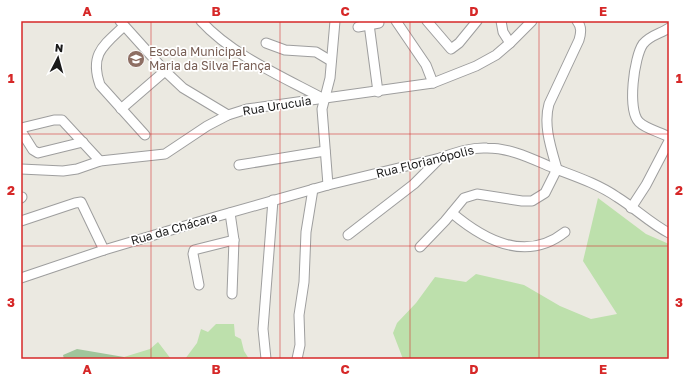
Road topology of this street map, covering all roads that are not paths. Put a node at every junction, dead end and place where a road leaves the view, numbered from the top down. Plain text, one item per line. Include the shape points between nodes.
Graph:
1 (201, 21) edge
2 (335, 21) edge
3 (396, 21) edge
4 (427, 21) edge
5 (501, 21) edge
6 (532, 21) edge
7 (577, 21) edge
8 (473, 22) edge
9 (122, 23) edge
10 (378, 23) dead end
11 (369, 24) junction
12 (358, 27) dead end
13 (669, 28) edge
14 (266, 43) dead end
15 (510, 43) junction
16 (331, 61) junction
17 (165, 71) junction
18 (433, 83) junction
19 (378, 92) junction
20 (324, 99) junction
21 (121, 109) junction
22 (228, 115) junction
23 (21, 129) edge
24 (145, 135) dead end
25 (669, 137) edge
26 (669, 141) edge
27 (83, 142) junction
28 (325, 151) junction
29 (440, 158) junction
30 (100, 161) junction
31 (239, 165) dead end
32 (21, 169) edge
33 (557, 169) junction
34 (328, 185) junction
35 (313, 189) junction
36 (273, 200) junction
37 (631, 208) junction
38 (230, 213) junction
39 (452, 213) junction
40 (21, 222) edge
41 (668, 230) edge
42 (565, 232) dead end
43 (348, 235) dead end
44 (234, 240) junction
45 (420, 247) dead end
46 (104, 250) junction
47 (21, 278) edge
48 (199, 285) dead end
49 (232, 294) dead end
50 (266, 359) edge
51 (297, 359) edge

1 - 20 street via 214,36
2 - 16 street
3 - 18 street via 426,65
4 - 8 street via 450,49 462,40
5 - 15 street via 502,29
6 - 15 street, Rua Urucuia
7 - 33 street via 581,33 579,40 548,104 546,115
9 - 17 street
9 - 21 street via 102,46 96,64 100,85
10 - 11 street
11 - 12 street
11 - 19 street
13 - 25 street via 655,34 642,45 632,92 632,106 637,121
14 - 16 street via 285,50 316,52
15 - 18 street, Rua Urucuia via 496,55 476,66
16 - 20 street via 330,78
17 - 21 street
17 - 22 street via 183,88
18 - 19 street, Rua Urucuia
19 - 20 street, Rua Urucuia
20 - 22 street, Rua Urucuia via 247,109
20 - 28 street via 322,109
21 - 24 street
22 - 30 street, Rua Urucuia via 164,154
23 - 27 street via 58,119
23 - 27 street via 33,150 38,153
26 - 37 street
27 - 30 street
28 - 31 street
28 - 34 street
29 - 33 street, Rua Florianópolis via 467,150 502,149
29 - 34 street, Rua Florianópolis
29 - 43 street via 414,184
30 - 32 street, Rua Urucuia via 63,171
33 - 37 street, Rua Florianópolis via 589,181 618,197
33 - 39 street via 550,186 538,198 522,201 498,196 470,196 460,202
34 - 35 street, Rua da Chácara
35 - 36 street, Rua da Chácara
35 - 51 street via 306,232 304,282 299,315 300,345
36 - 38 street, Rua da Chácara
36 - 50 street via 263,329
37 - 41 street, Rua Florianópolis
38 - 44 street
38 - 46 street, Rua da Chácara
39 - 42 street via 477,232 508,245 526,247 545,244
39 - 45 street
40 - 46 street via 81,202
44 - 48 street via 193,252
44 - 49 street
46 - 47 street, Rua da Chácara

